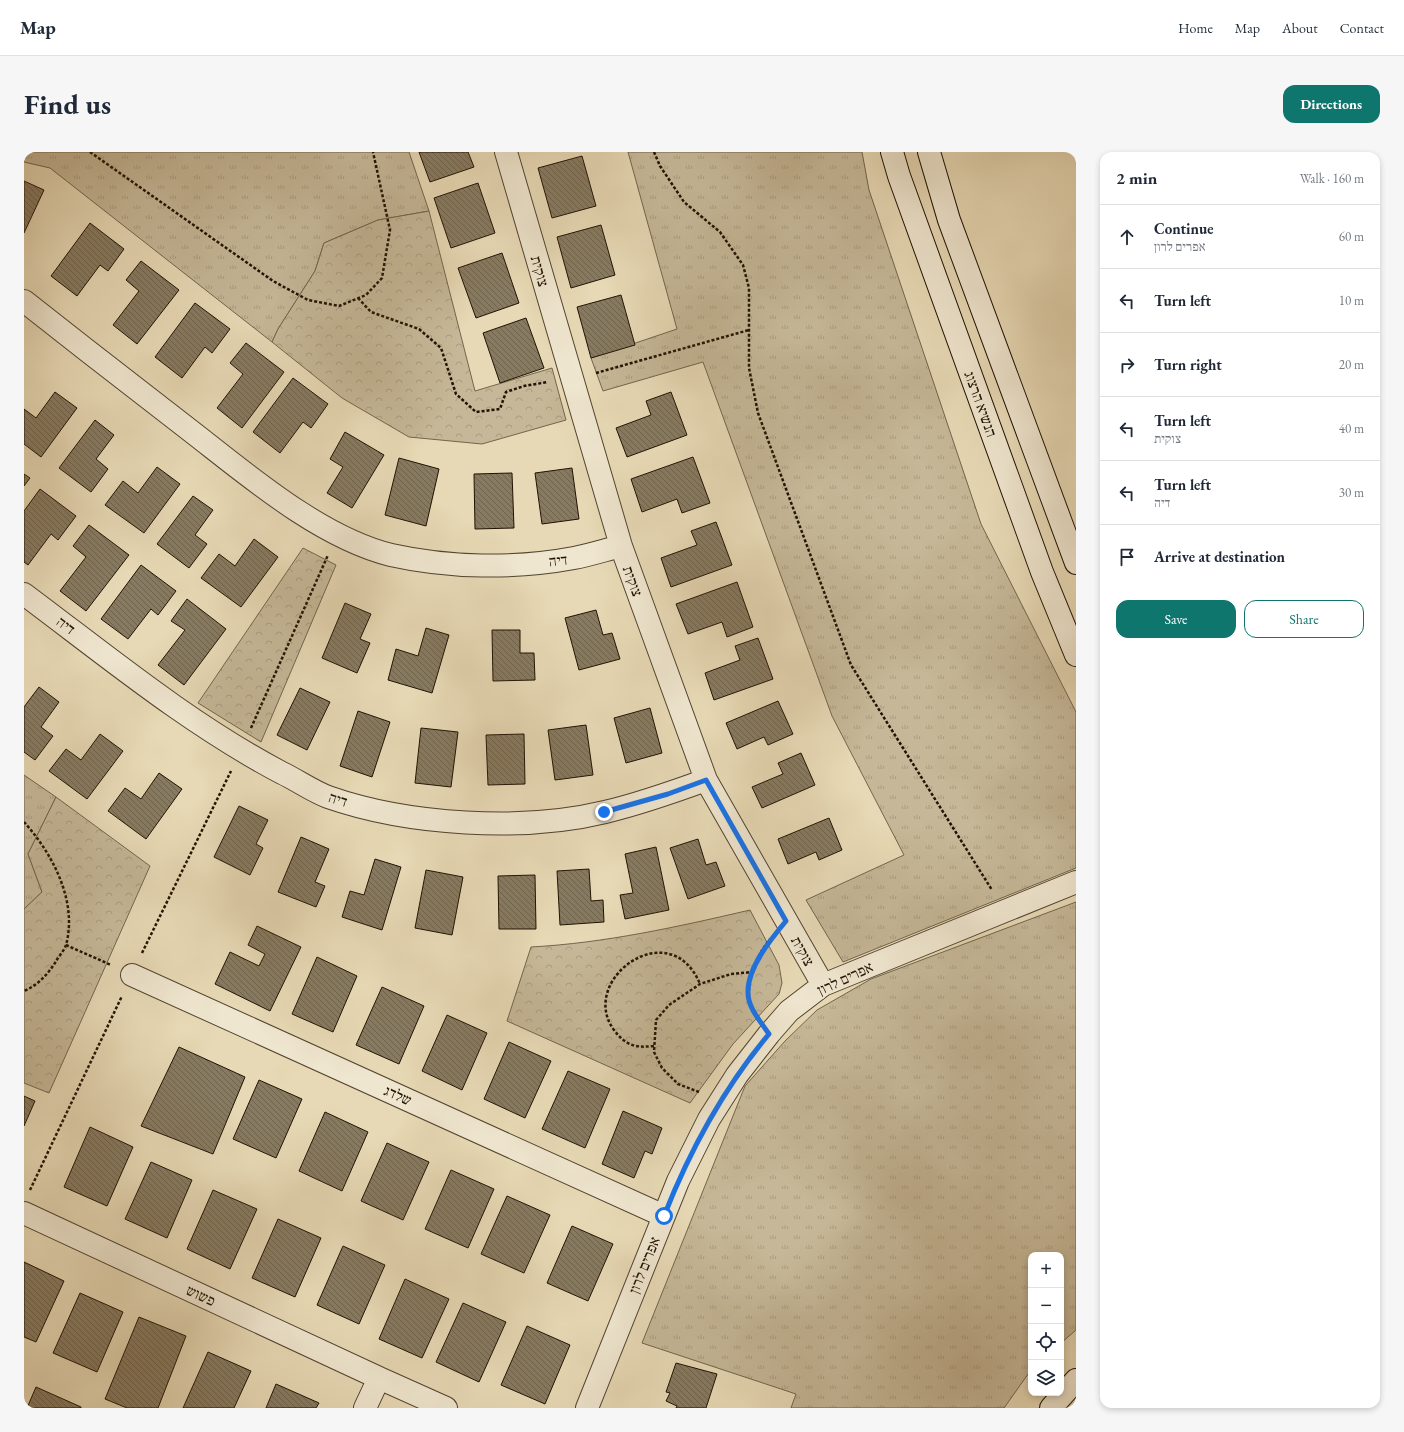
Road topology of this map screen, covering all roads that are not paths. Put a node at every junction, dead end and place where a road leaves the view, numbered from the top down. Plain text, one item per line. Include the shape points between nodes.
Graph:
1 (506, 152) edge
2 (892, 152) edge
3 (928, 152) edge
4 (24, 300) edge
5 (621, 546) junction
6 (1076, 563) edge
7 (24, 594) edge
8 (1076, 655) edge
9 (706, 780) junction
10 (1076, 882) edge
11 (132, 974) road end
12 (823, 985) junction
13 (26, 1204) edge
14 (664, 1216) junction
15 (378, 1378) junction
16 (1076, 1380) edge
17 (365, 1408) edge
18 (446, 1408) edge
19 (587, 1408) edge
20 (1051, 1408) edge

1 - 5 street, צוקית
2 - 8 street, הנשיא הרצוג via 1042,572
3 - 6 street via 966,267
4 - 5 street, דיה via 267,490 349,539 389,554 435,563 482,565 536,563 574,558
5 - 9 street, צוקית
7 - 9 street, דיה via 240,751 327,797 433,820 496,823 548,821 604,812
9 - 12 street, צוקית
10 - 12 street, אפרים לרון
11 - 14 street, שלדג
12 - 14 street, אפרים לרון via 789,1011 737,1075 678,1181
13 - 15 street, פשוש
14 - 19 street, אפרים לרון
15 - 17 street
15 - 18 street, פשוש
16 - 20 street

